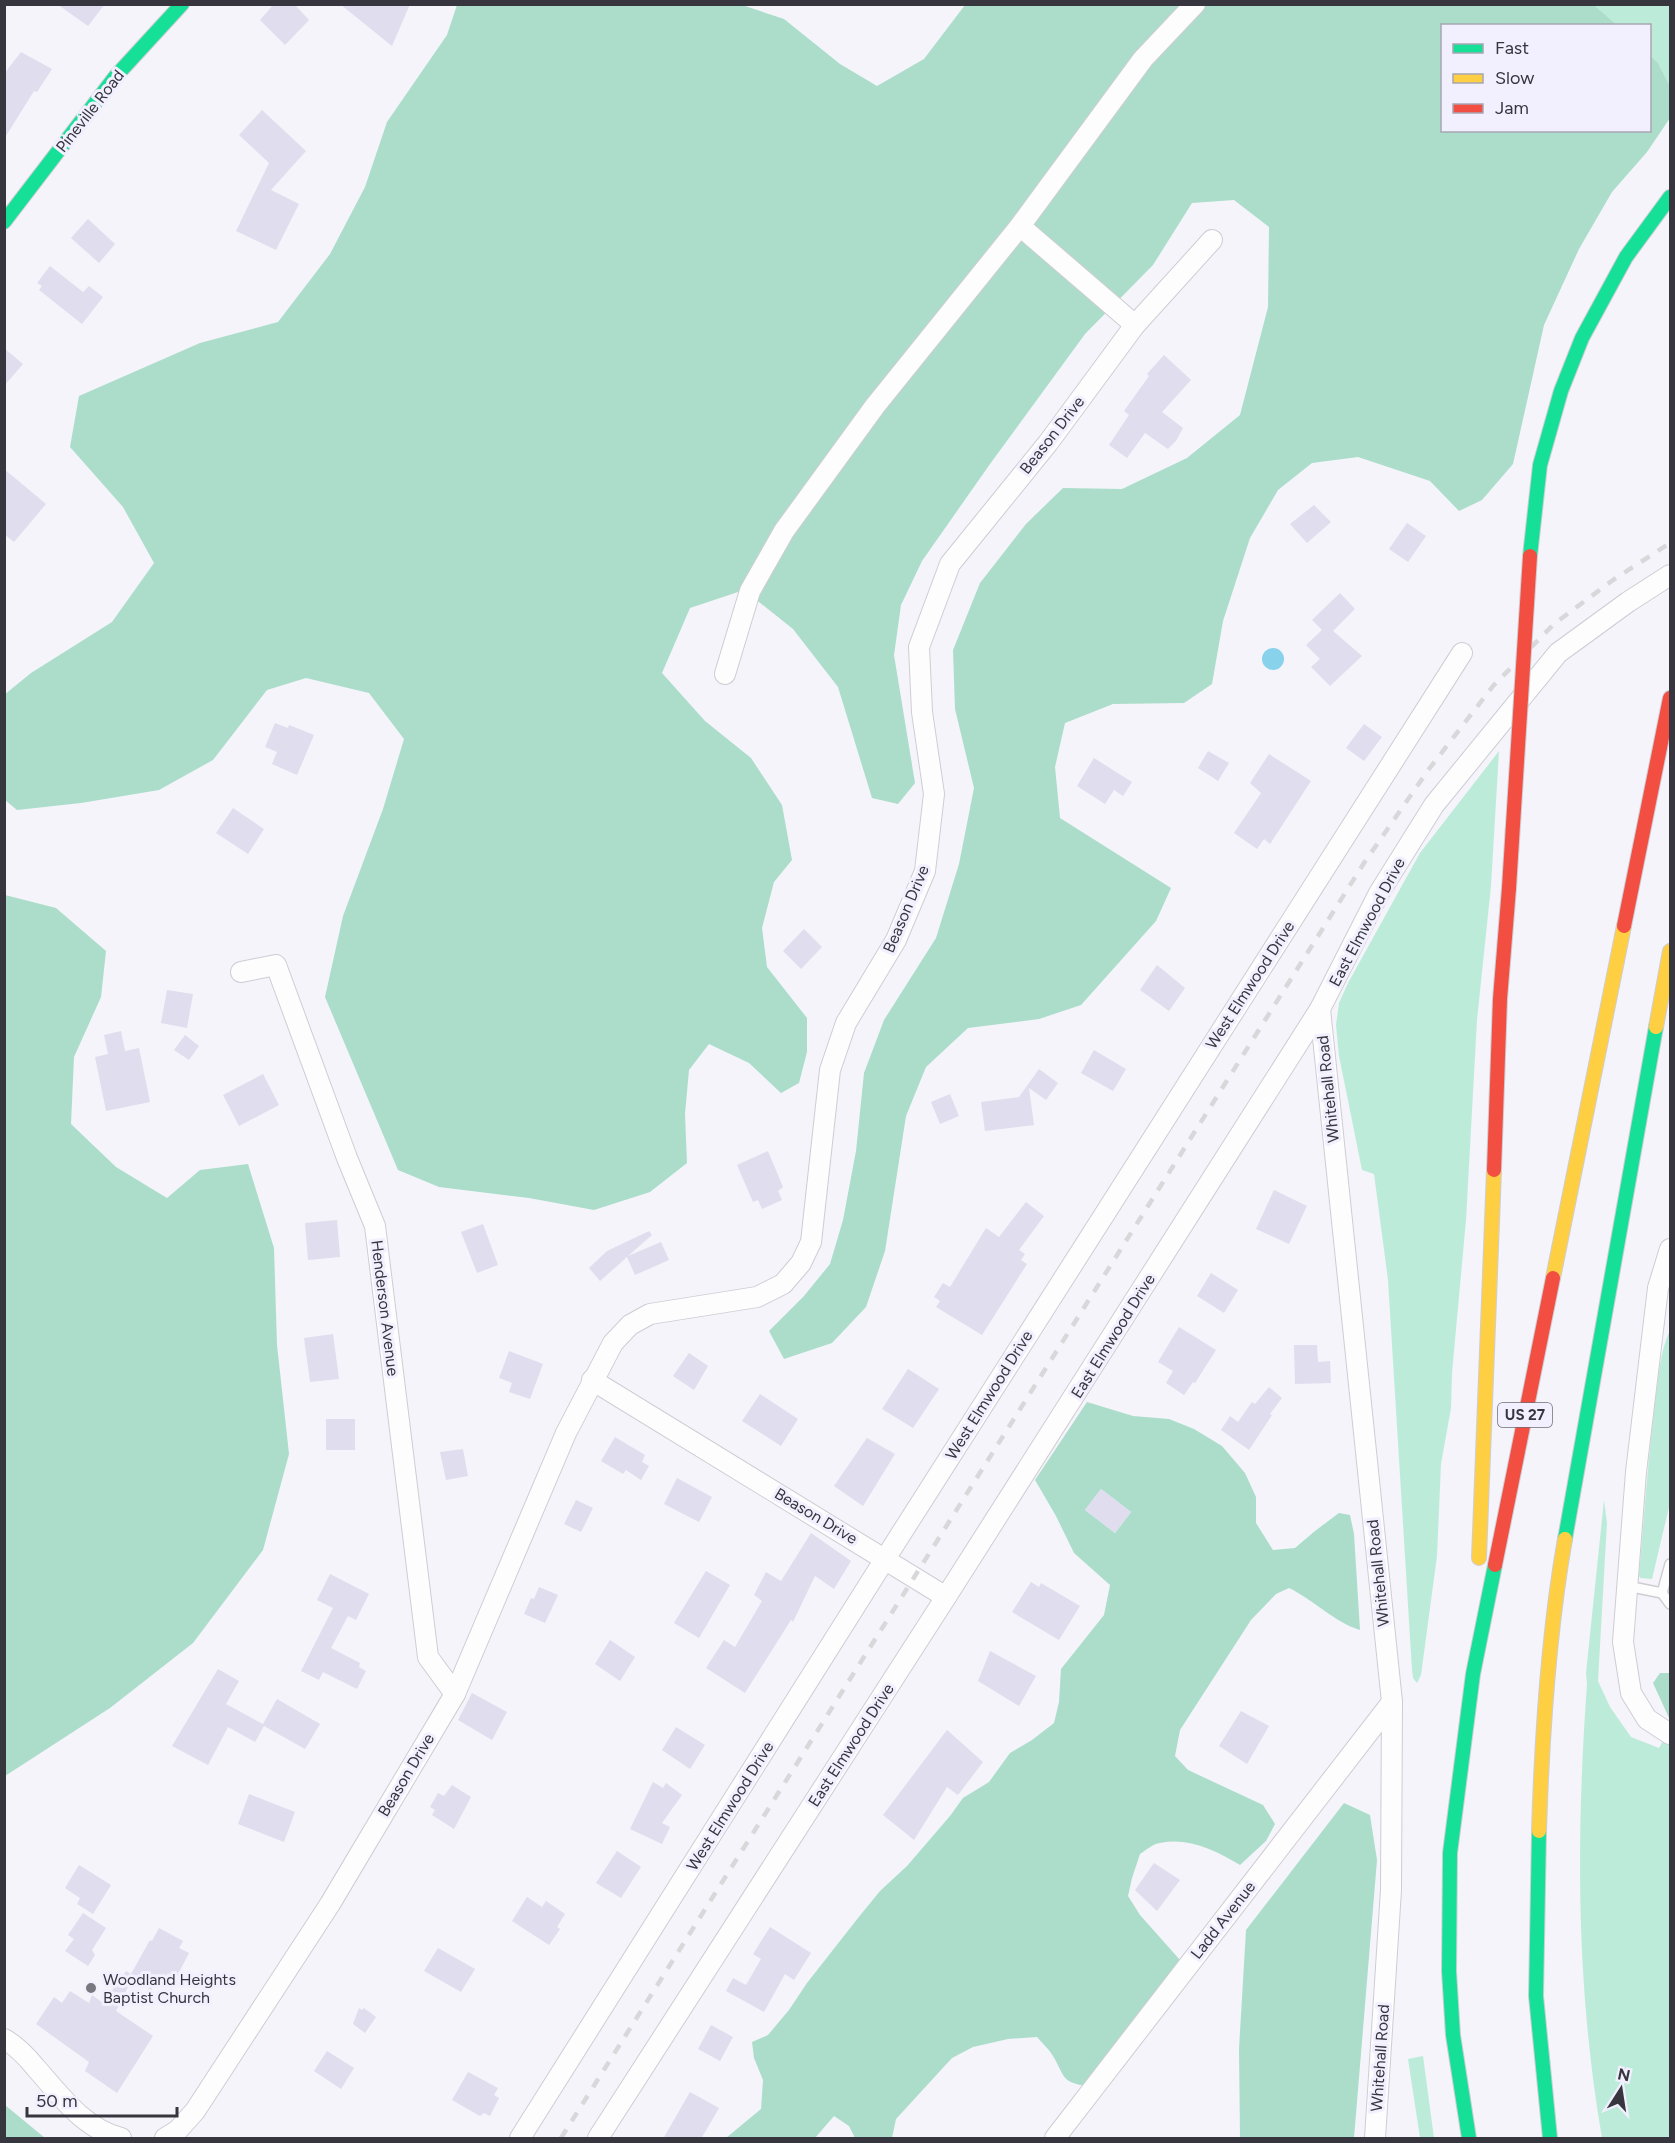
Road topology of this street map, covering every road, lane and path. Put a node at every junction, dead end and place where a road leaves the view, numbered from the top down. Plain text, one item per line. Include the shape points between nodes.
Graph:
1 (182, 4) edge
2 (1195, 4) edge
3 (1671, 197) edge
4 (4, 222) edge
5 (1020, 226) junction
6 (1212, 240) dead end
7 (1135, 325) junction
8 (1671, 575) edge
9 (1462, 653) dead end
10 (724, 674) dead end
11 (1671, 698) edge
12 (1671, 951) edge
13 (241, 972) dead end
14 (1320, 1009) junction
15 (1671, 1249) edge
16 (592, 1380) junction
17 (885, 1558) junction
18 (1671, 1564) edge
19 (1627, 1586) junction
20 (1662, 1593) junction
21 (946, 1597) junction
22 (1671, 1604) edge
23 (1473, 1674) junction
24 (454, 1694) junction
25 (1392, 1702) junction
26 (1671, 1734) edge
27 (4, 2039) edge
28 (121, 2139) edge
29 (165, 2139) edge
30 (520, 2139) edge
31 (598, 2139) edge
32 (1055, 2139) edge
33 (1375, 2139) edge
34 (1468, 2139) edge
35 (1550, 2139) edge

1 - 4 main road, Pineville Road via 115,77
2 - 5 street via 1143,59
3 - 23 main road, bridge via 1626,258 1582,338 1561,391 1540,465 1530,556 1500,999
5 - 7 street
5 - 10 street via 875,406 784,531 750,591
6 - 7 street, Beason Drive
7 - 16 street, Beason Drive via 1048,443 950,564 918,647 922,712 934,794 925,871 896,940 846,1023 830,1070 811,1242 801,1263 783,1284 757,1297 650,1314 630,1325 613,1343
8 - 14 street, East Elmwood Drive via 1558,653 1434,805 1379,892
9 - 17 street, West Elmwood Drive
11 - 23 main road, US 27
12 - 35 main road via 1555,1594 1541,1774 1536,1996
13 - 24 street, Henderson Avenue via 276,965 375,1226 428,1657
14 - 21 street, East Elmwood Drive
14 - 25 street, Whitehall Road
15 - 19 street via 1658,1288
16 - 17 street, Beason Drive
16 - 24 street, Beason Drive
17 - 21 street, Beason Drive
17 - 30 street, West Elmwood Drive
18 - 20 lane
19 - 20 lane
19 - 26 street via 1623,1642 1631,1693 1647,1719
20 - 22 lane
21 - 31 street, East Elmwood Drive
23 - 34 main road, US 27 via 1450,1853 1453,2035
24 - 29 street, Beason Drive via 330,1904 195,2111
25 - 32 street, Ladd Avenue
25 - 33 street, Whitehall Road via 1390,1890
27 - 28 street via 27,2058 79,2116

